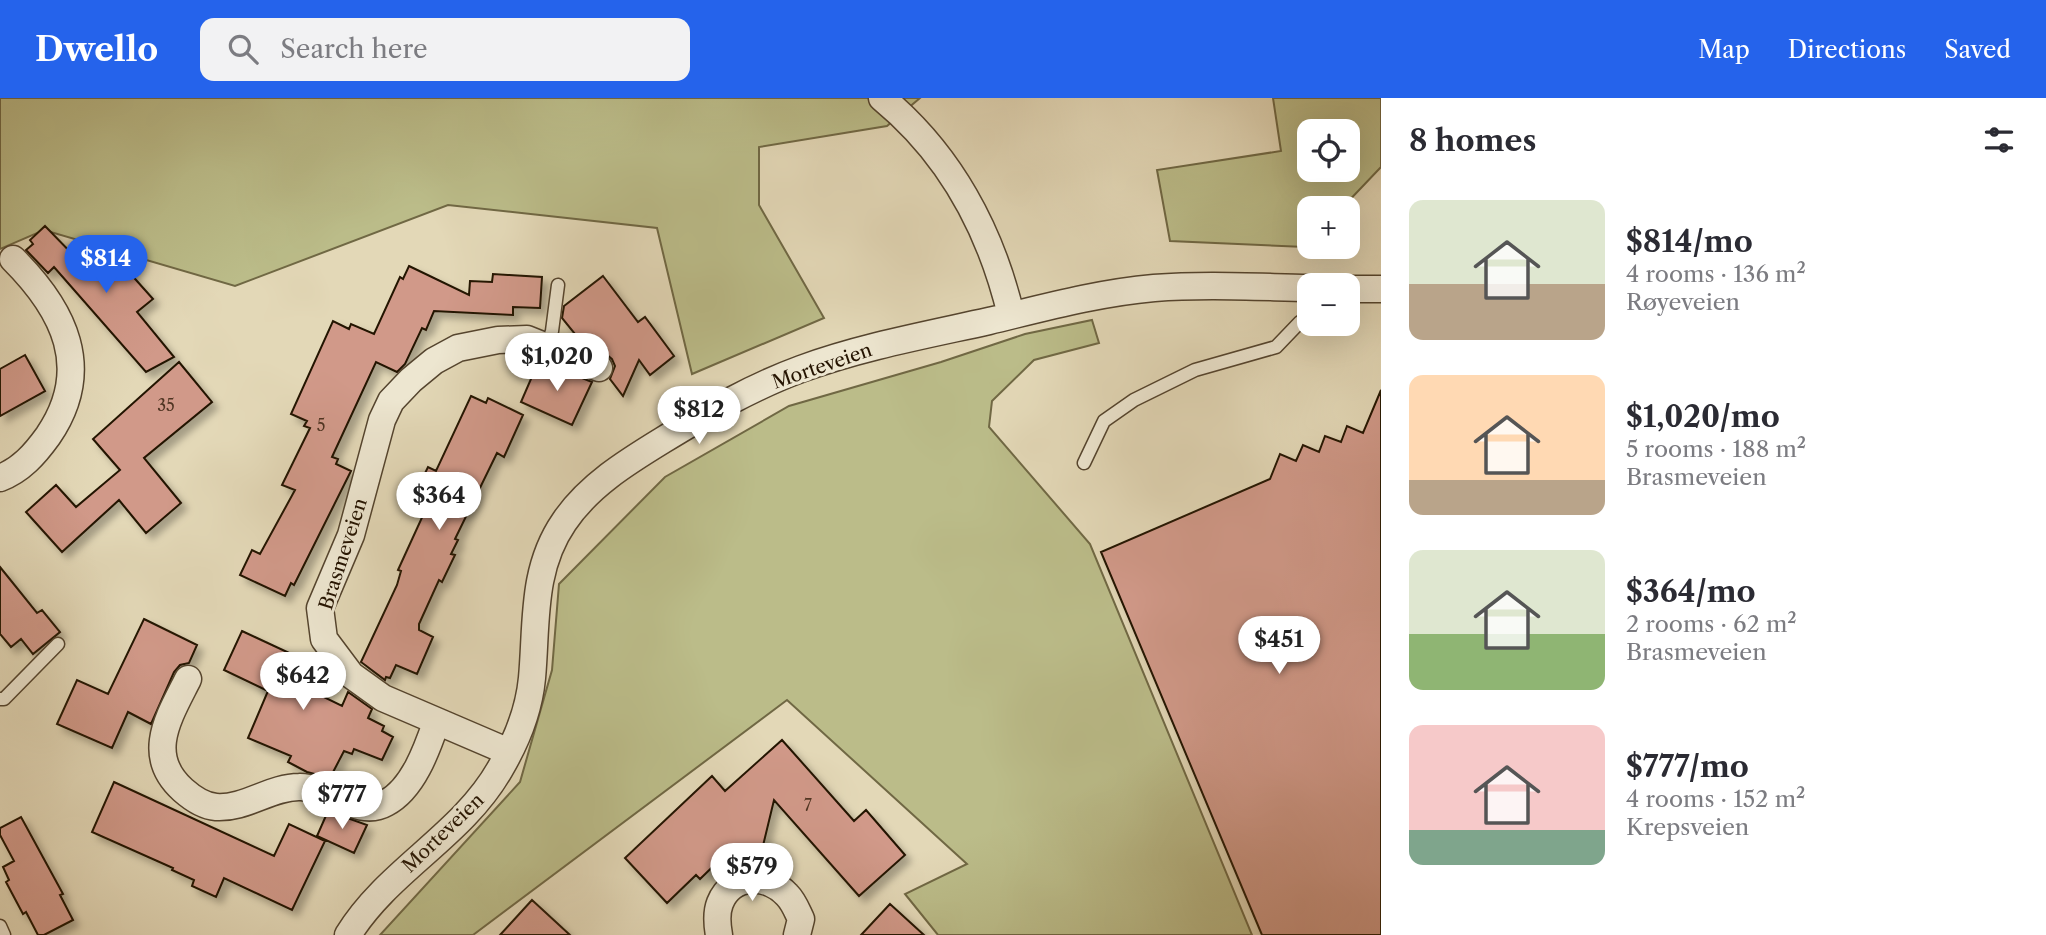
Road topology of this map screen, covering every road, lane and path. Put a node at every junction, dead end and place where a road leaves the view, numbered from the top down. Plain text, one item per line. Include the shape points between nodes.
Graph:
1 (882, 98) edge
2 (13, 259) dead end
3 (558, 285) dead end
4 (1297, 288) edge
5 (1360, 289) edge
6 (1381, 289) edge
7 (1011, 315) junction
8 (1297, 326) edge
9 (547, 347) junction
10 (599, 368) dead end
11 (1084, 463) dead end
12 (0, 478) edge
13 (58, 644) dead end
14 (188, 679) dead end
15 (0, 699) edge
16 (436, 723) junction
17 (509, 752) junction
18 (0, 926) edge
19 (4, 935) edge
20 (348, 935) edge
21 (719, 935) edge
22 (797, 935) edge

1 - 7 street via 935,152 960,188 997,262
2 - 12 street via 38,286 64,327 70,382 60,417 37,451
3 - 9 lane
4 - 7 street, Morteveien via 1155,288
5 - 6 street
7 - 17 street, Morteveien via 801,369 694,421 592,490 563,523 545,558 536,600 532,681
8 - 11 lane via 1276,347 1195,370 1134,400 1104,421
9 - 10 street, Brasmeveien
9 - 16 street, Brasmeveien via 527,339 458,348 434,361 391,401 351,536 320,608 324,639 351,675 383,698
13 - 15 lane
14 - 16 street via 164,726 165,764 178,787 216,807 299,786 356,805 386,804 417,768
16 - 17 street, Brasmeveien
17 - 20 street, Morteveien via 479,801 381,892
18 - 19 lane
21 - 22 street via 716,919 726,891 750,879 775,885 787,895 801,919

